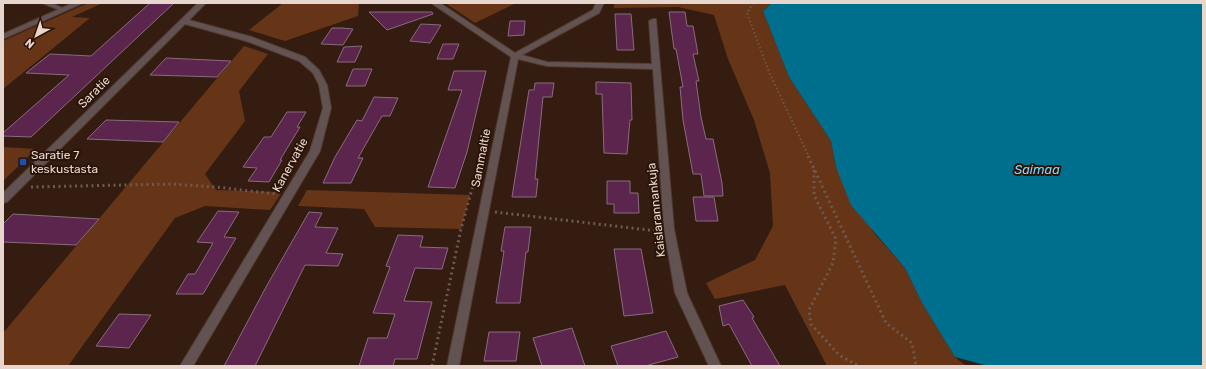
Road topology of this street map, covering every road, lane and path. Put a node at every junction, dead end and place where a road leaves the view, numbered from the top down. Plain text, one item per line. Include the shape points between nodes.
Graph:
1 (45, 3) edge
2 (79, 3) edge
3 (202, 3) edge
4 (435, 3) edge
5 (600, 3) edge
6 (753, 3) edge
7 (64, 10) junction
8 (184, 21) junction
9 (653, 21) dead end
10 (3, 37) edge
11 (515, 56) junction
12 (657, 67) junction
13 (484, 143) dead end
14 (814, 168) junction
15 (16, 186) junction
16 (288, 196) junction
17 (3, 199) edge
18 (484, 211) junction
19 (669, 232) junction
20 (186, 366) edge
21 (432, 366) edge
22 (453, 366) edge
23 (715, 366) edge
24 (859, 366) edge
25 (916, 366) edge

1 - 7 lane
2 - 7 street
3 - 8 street, Saratie
4 - 11 street
5 - 11 street via 596,11
6 - 14 path via 747,13 769,72
7 - 10 street
8 - 15 street, Saratie
8 - 16 street, Kanervatie via 280,50 302,59 316,72 323,85 327,108 314,151
9 - 12 street, Kaislarannankuja
11 - 12 street via 547,64
11 - 18 street, Sammaltie
12 - 19 street, Kaislarannankuja
13 - 21 path via 461,229
14 - 24 path via 814,195 836,239 833,263 809,310 811,324 839,355
14 - 25 path via 886,323 912,343
15 - 16 path via 90,188 158,184 232,188
15 - 17 street, Saratie
16 - 20 street, Kanervatie
18 - 19 path
18 - 22 street, Sammaltie
19 - 23 street, Kaislarannankuja via 681,293

